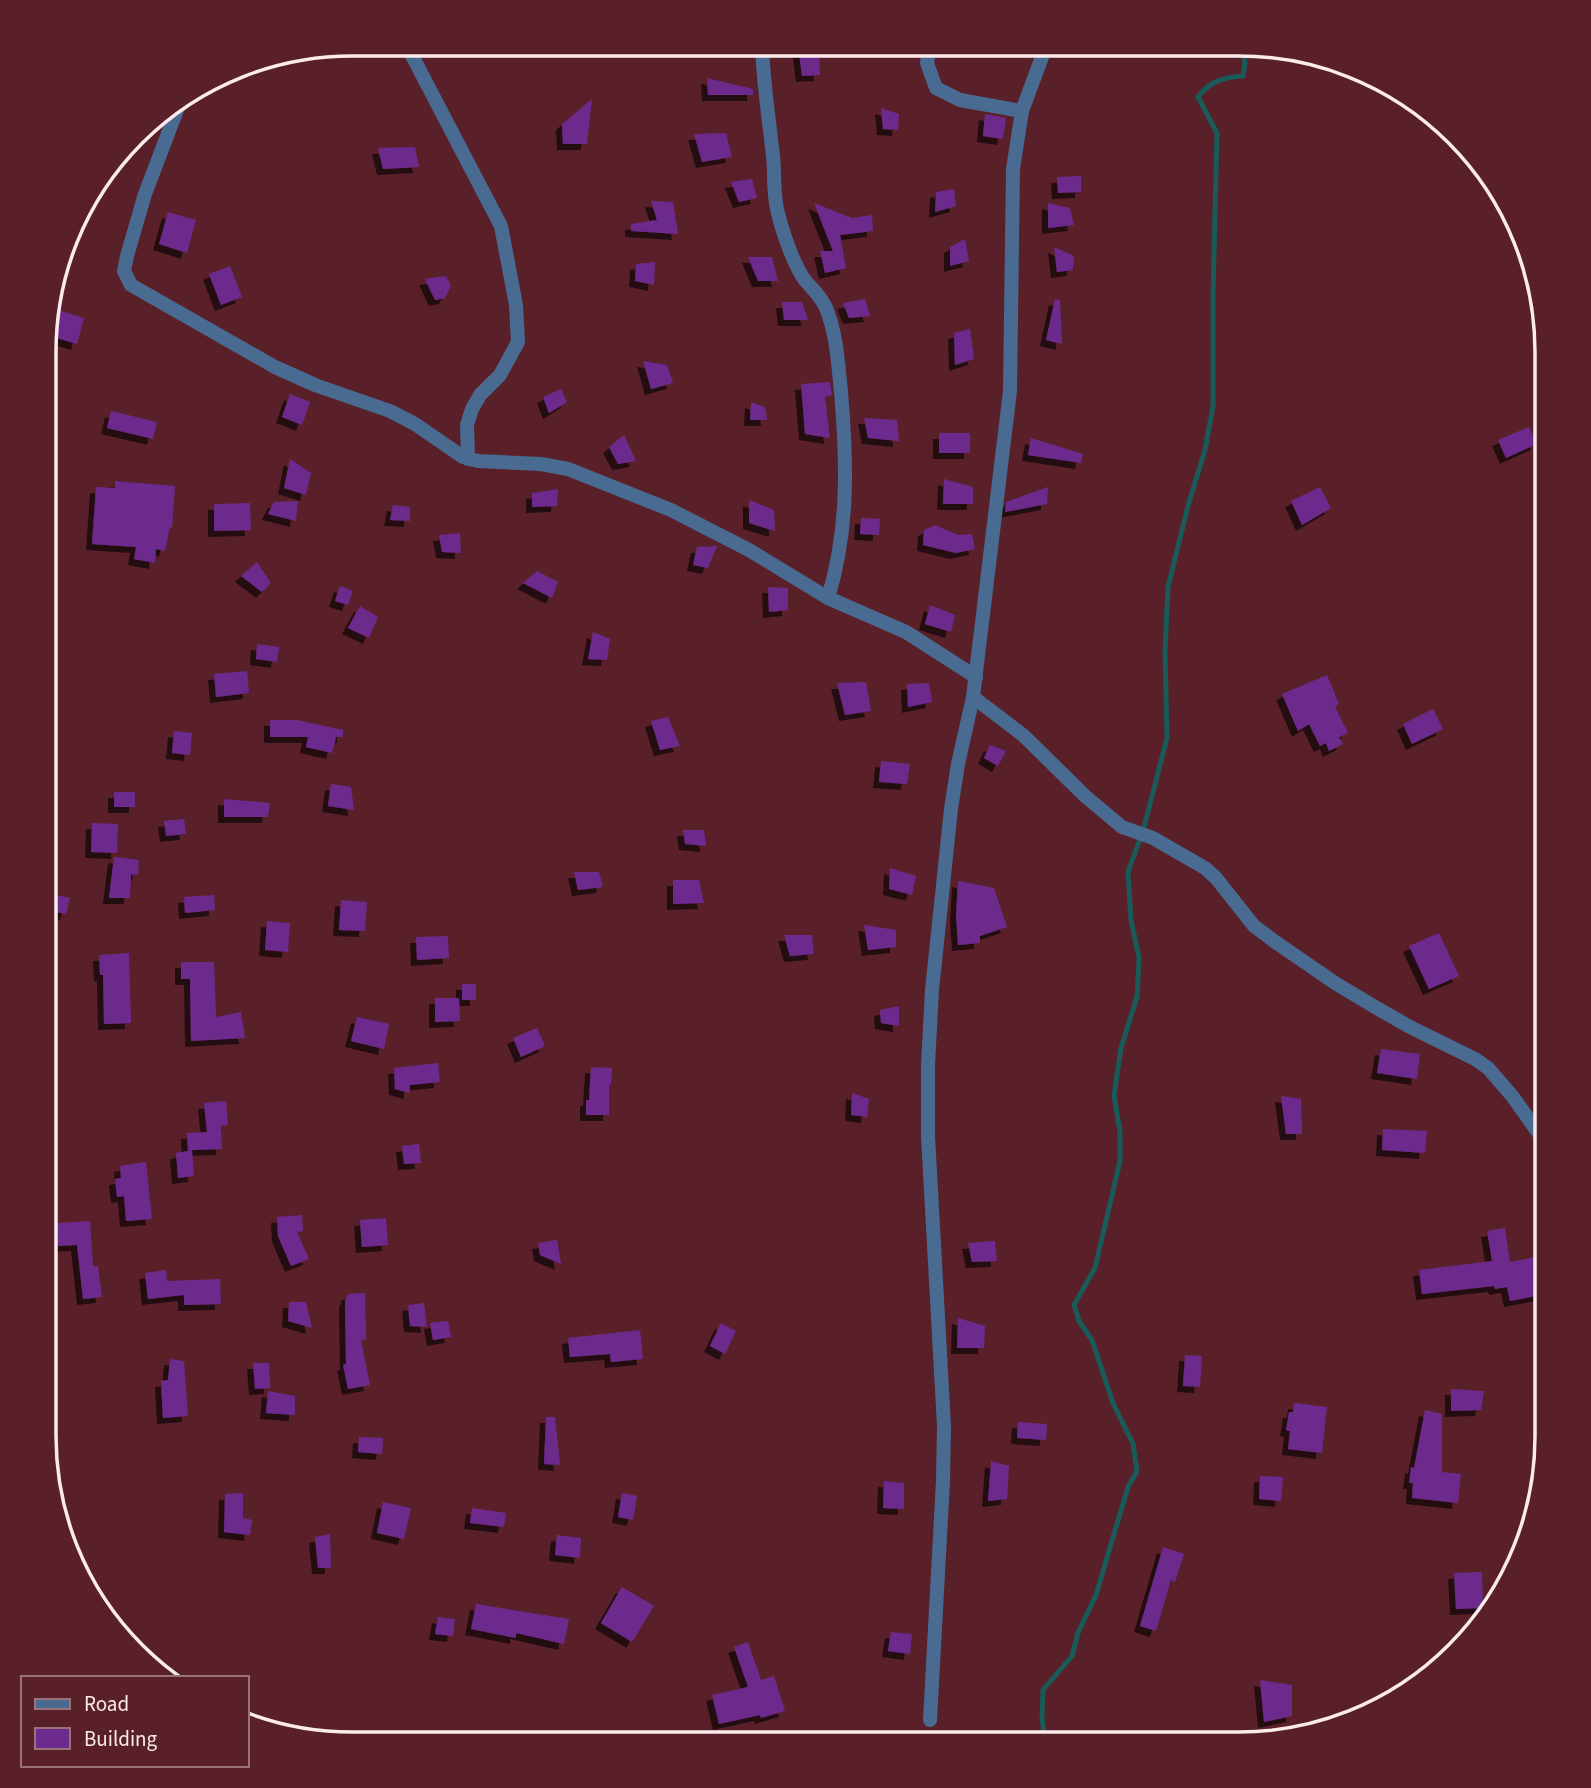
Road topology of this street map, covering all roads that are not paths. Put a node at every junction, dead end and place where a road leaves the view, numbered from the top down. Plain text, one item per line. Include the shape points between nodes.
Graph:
1 (412, 56) edge
2 (762, 56) edge
3 (929, 56) edge
4 (1042, 56) edge
5 (1021, 111) junction
6 (175, 115) edge
7 (468, 459) junction
8 (828, 598) junction
9 (976, 677) junction
10 (973, 697) junction
11 (1535, 1128) edge
12 (930, 1720) dead end

1 - 7 street via 501,226 516,305 518,342 472,409 467,425
2 - 8 street via 777,209 797,265 827,309 837,352 846,511
3 - 5 street via 936,88 960,100
4 - 5 street
5 - 9 street via 1012,191 1010,391
6 - 7 street via 127,256 124,271 131,285 275,367 390,411
7 - 8 street via 541,464 591,477 715,531
8 - 9 street via 906,632
9 - 10 street
10 - 11 street via 1023,735 1122,827 1153,838 1205,868 1254,926 1409,1027 1488,1068
10 - 12 street via 951,809 928,1065 944,1426

